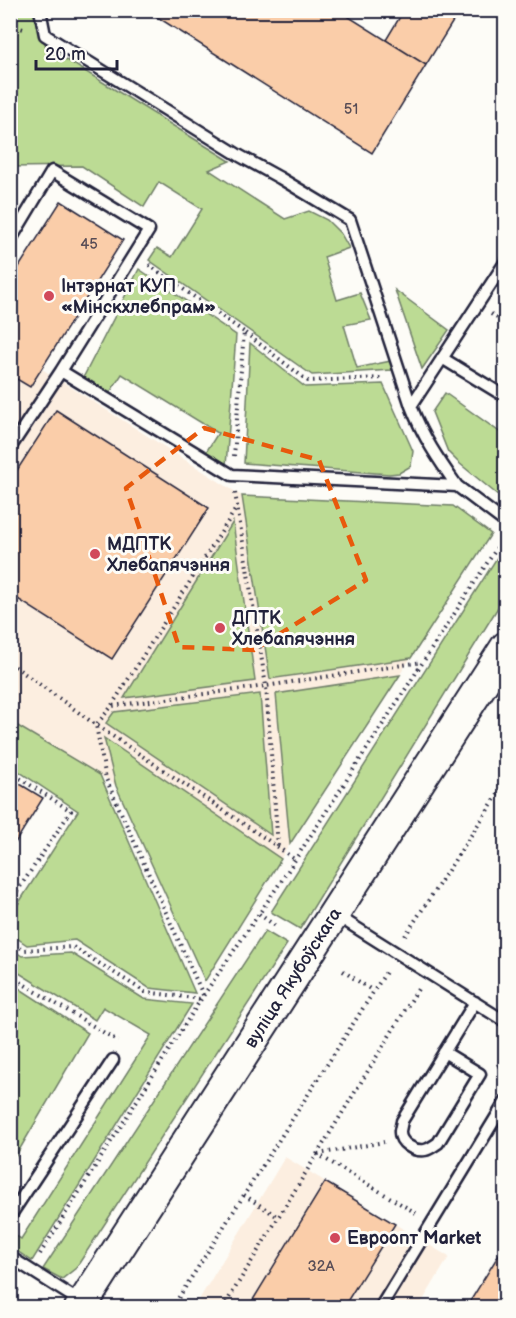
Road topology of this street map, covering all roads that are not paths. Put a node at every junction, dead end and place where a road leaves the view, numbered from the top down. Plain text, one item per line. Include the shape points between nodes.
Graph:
1 (40, 10) edge
2 (10, 241) edge
3 (506, 261) edge
4 (442, 358) junction
5 (61, 371) junction
6 (506, 397) edge
7 (411, 405) junction
8 (10, 448) edge
9 (457, 486) junction
10 (506, 523) edge
11 (506, 647) edge
12 (333, 913) junction
13 (475, 1002) junction
14 (506, 1022) edge
15 (444, 1052) junction
16 (113, 1060) road end
17 (506, 1101) edge
18 (10, 1216) edge
19 (10, 1257) edge
20 (82, 1306) edge
21 (380, 1308) edge

1 - 7 lane via 45,35 350,220
2 - 5 lane via 52,171 149,230
3 - 4 lane
4 - 6 lane
4 - 7 lane
5 - 8 lane
5 - 9 lane via 232,475
7 - 9 lane via 421,430
9 - 10 lane
11 - 12 main road, вуліца Якубоўскага
12 - 13 lane
12 - 20 main road, вуліца Якубоўскага
13 - 14 lane
13 - 15 lane
15 - 15 lane via 402,1121 401,1139 421,1151 438,1143 480,1074
16 - 18 lane
17 - 21 lane
19 - 20 lane

